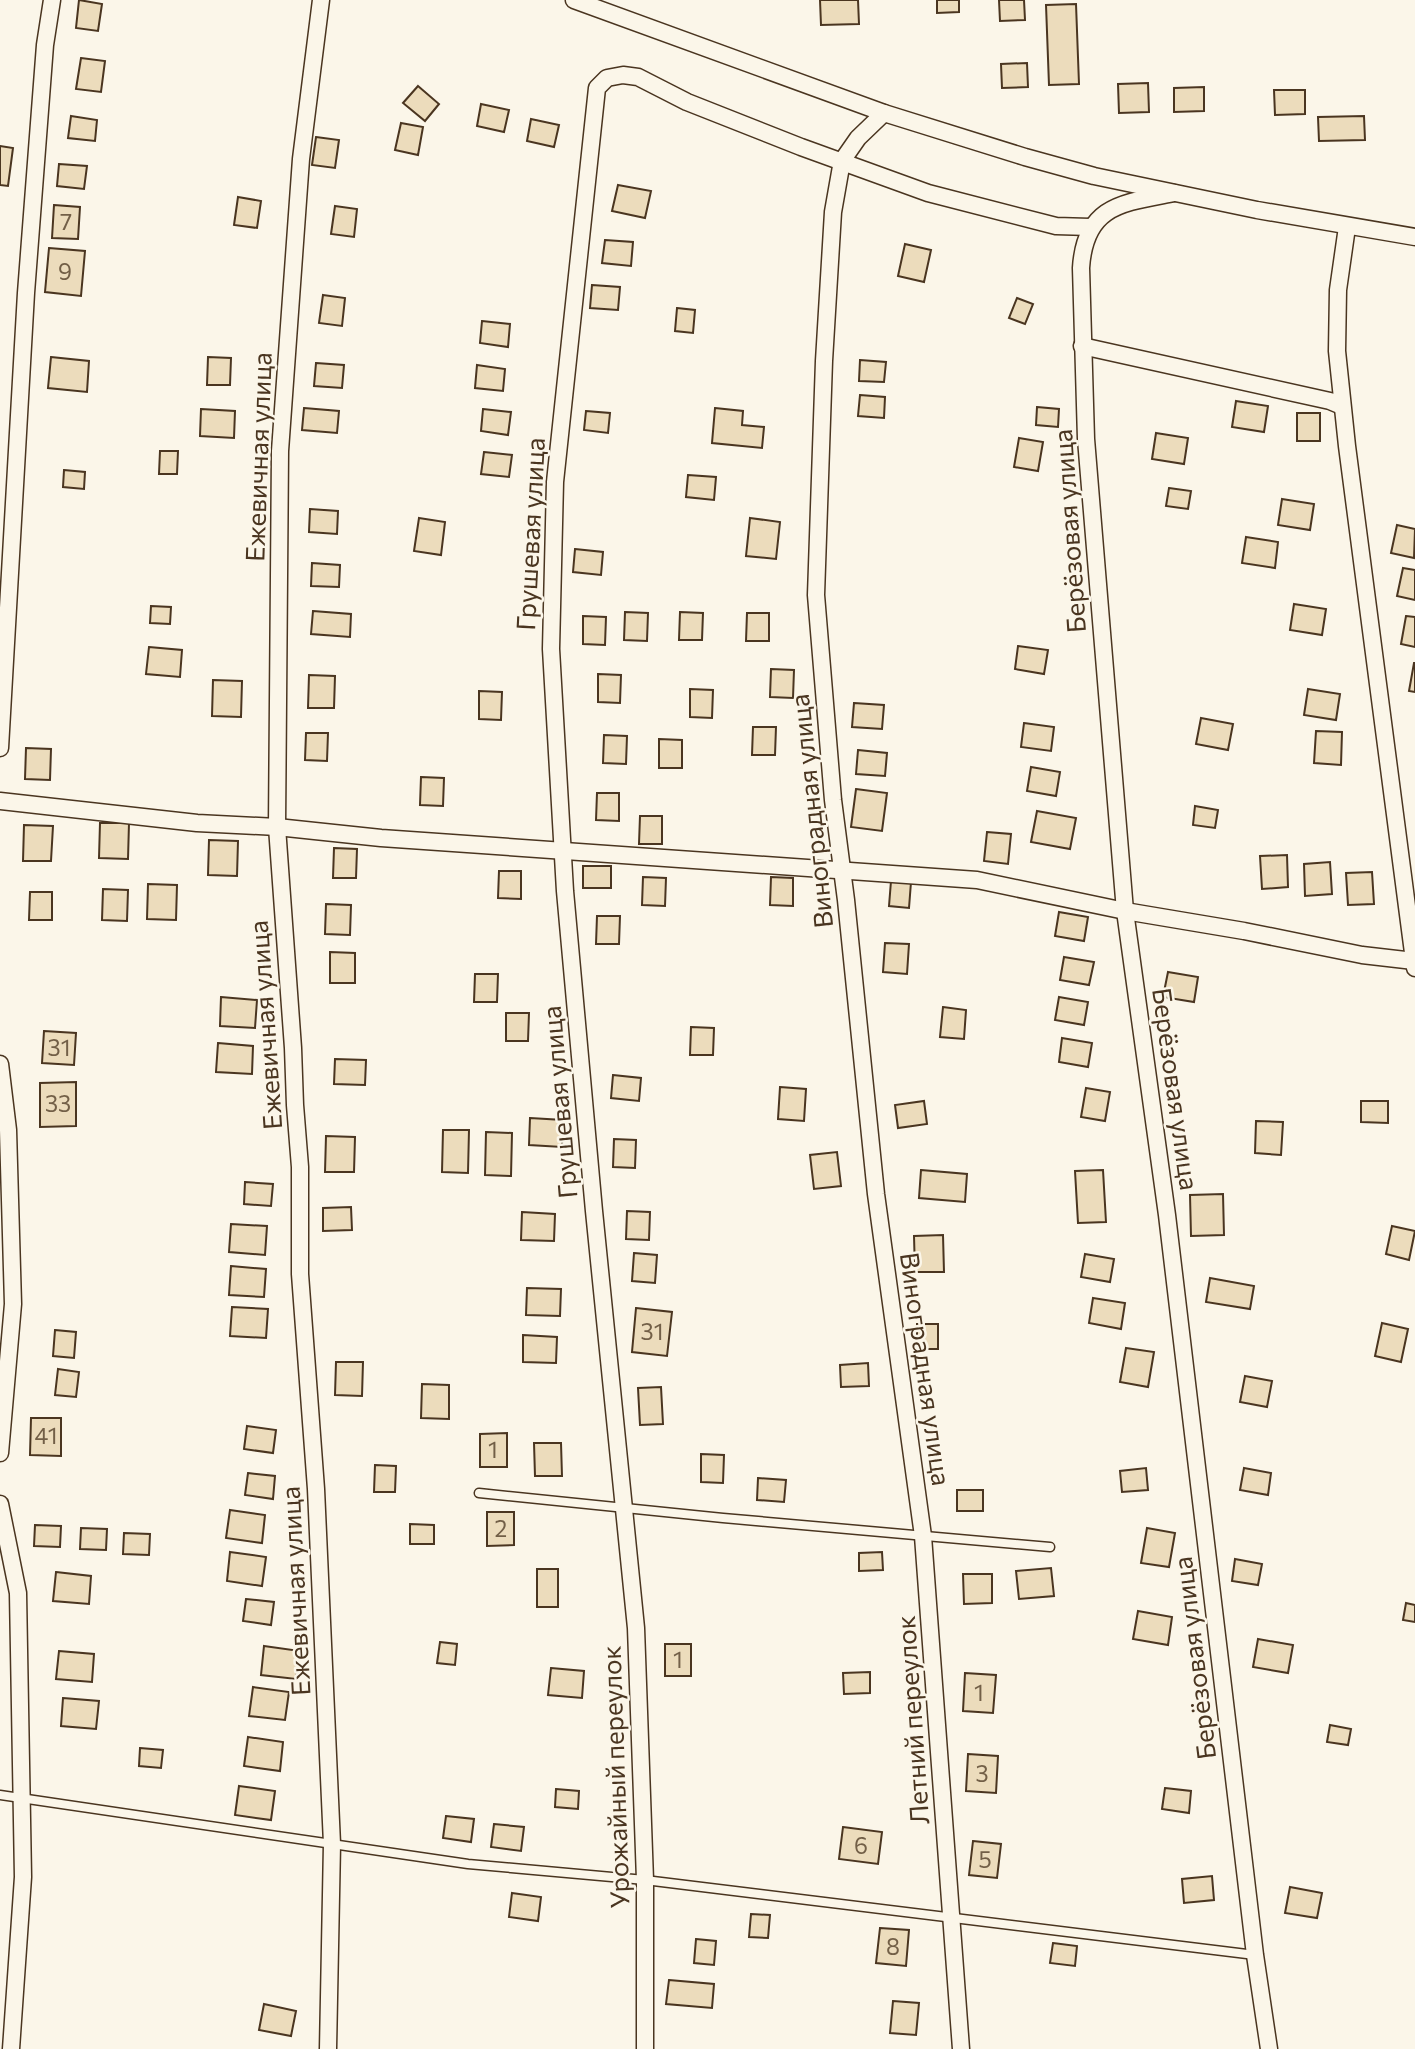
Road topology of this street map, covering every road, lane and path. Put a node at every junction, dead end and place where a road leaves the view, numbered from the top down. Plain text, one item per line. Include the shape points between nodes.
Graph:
1 (52, 0) edge
2 (321, 0) edge
3 (574, 0) edge
4 (884, 113) junction
5 (842, 161) junction
6 (1174, 193) junction
7 (1090, 227) junction
8 (1347, 227) junction
9 (1415, 237) edge
10 (1082, 345) junction
11 (1342, 406) junction
12 (0, 748) edge
13 (0, 801) edge
14 (277, 827) junction
15 (563, 853) junction
16 (842, 872) junction
17 (1125, 911) junction
18 (1414, 966) edge
19 (0, 1064) edge
20 (0, 1453) edge
21 (480, 1493) dead end
22 (0, 1504) edge
23 (623, 1506) junction
24 (921, 1518) joint
25 (923, 1536) junction
26 (1050, 1547) dead end
27 (0, 1795) edge
28 (22, 1798) junction
29 (332, 1844) junction
30 (645, 1880) junction
31 (952, 1919) junction
32 (1255, 1955) junction
33 (11, 2049) edge
34 (328, 2049) edge
35 (645, 2049) edge
36 (961, 2049) edge
37 (1269, 2049) edge

1 - 12 street via 26,293
2 - 14 street, Ежевичная улица via 300,159 280,451
3 - 4 street
4 - 5 street, Виноградная улица
4 - 6 street via 1025,157
5 - 7 street, Грушевая улица via 928,193 1056,226
5 - 15 street, Грушевая улица via 687,102 638,77 607,78 597,88 555,482 551,649
5 - 16 street, Виноградная улица via 833,212 824,361 816,595
6 - 7 street via 1124,203
6 - 8 street
7 - 10 street, Берёзовая улица via 1082,250
8 - 9 street
8 - 11 street via 1338,290
10 - 11 street
10 - 17 street, Берёзовая улица
11 - 18 street
13 - 14 street
14 - 15 street
14 - 29 street, Ежевичная улица via 300,1167 300,1274 316,1489
15 - 16 street
15 - 23 street, Грушевая улица
16 - 17 street via 977,880
16 - 24 street, Виноградная улица via 876,1194
17 - 18 street
17 - 32 street, Берёзовая улица via 1169,1229
19 - 20 street via 8,1130 13,1304
21 - 23 lane
22 - 28 street via 18,1593
23 - 25 lane
23 - 30 street, Урожайный переулок via 636,1628
24 - 25 street, Летний переулок
25 - 26 lane
25 - 31 street, Летний переулок
27 - 28 lane
28 - 29 lane
28 - 33 street via 23,1877
29 - 30 lane via 468,1864
29 - 34 street, Ежевичная улица
30 - 31 lane
30 - 35 street, Урожайный переулок
31 - 32 lane
31 - 36 street, Летний переулок
32 - 37 street, Берёзовая улица

